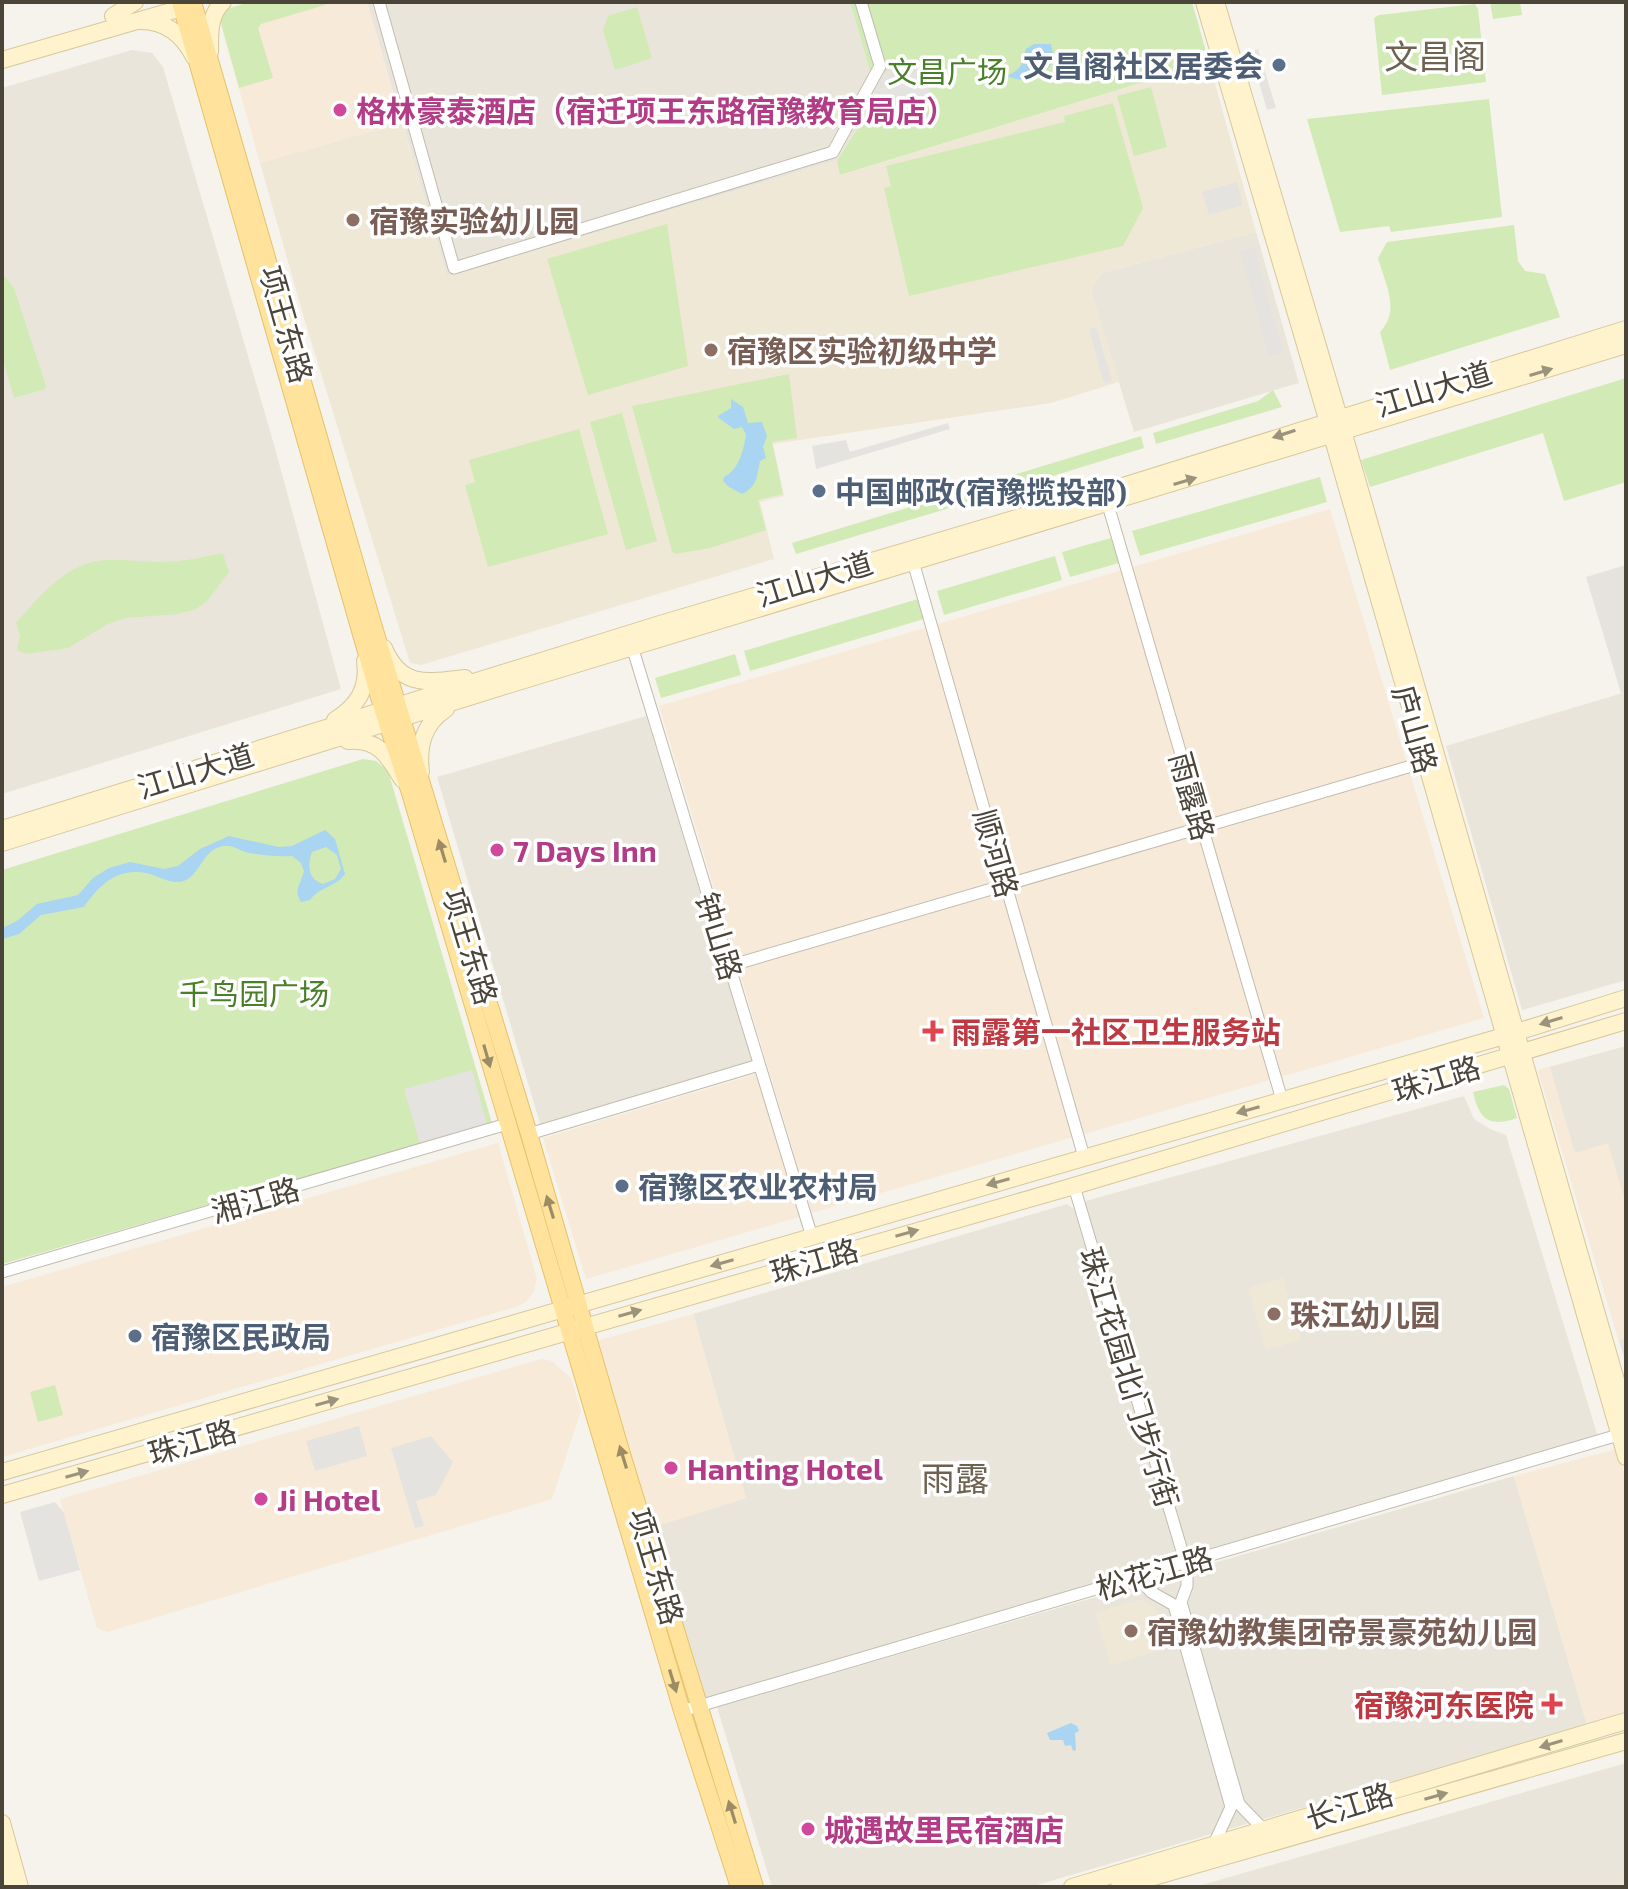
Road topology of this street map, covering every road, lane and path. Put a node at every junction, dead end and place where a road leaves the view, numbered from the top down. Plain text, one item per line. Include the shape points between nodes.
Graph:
1 (135, 2) edge
2 (165, 2) edge
3 (223, 2) edge
4 (379, 2) edge
5 (861, 2) edge
6 (1204, 2) edge
7 (1216, 2) edge
8 (190, 4) edge
9 (114, 21) junction
10 (2, 50) edge
11 (2, 60) edge
12 (204, 63) junction
13 (1626, 329) edge
14 (1626, 345) edge
15 (1335, 426) junction
16 (1106, 498) junction
17 (912, 556) junction
18 (367, 626) junction
19 (630, 641) junction
20 (505, 679) junction
21 (393, 715) junction
22 (305, 743) junction
23 (1425, 762) junction
24 (416, 791) junction
25 (1202, 828) junction
26 (2, 829) edge
27 (2, 843) edge
28 (1006, 885) junction
29 (729, 966) junction
30 (1626, 998) edge
31 (1604, 1005) junction
32 (1618, 1024) edge
33 (1510, 1034) junction
34 (1516, 1054) junction
35 (759, 1065) junction
36 (1282, 1100) junction
37 (507, 1124) junction
38 (529, 1134) junction
39 (1084, 1157) junction
40 (1074, 1186) junction
41 (812, 1237) junction
42 (2, 1272) edge
43 (570, 1306) junction
44 (578, 1328) junction
45 (1626, 1415) edge
46 (1624, 1441) edge
47 (2, 1472) edge
48 (2, 1495) edge
49 (1186, 1565) junction
50 (1142, 1581) junction
51 (700, 1708) junction
52 (683, 1713) junction
53 (1626, 1721) edge
54 (1626, 1741) edge
55 (2, 1823) edge
56 (1265, 1831) junction
57 (1213, 1846) junction
58 (2, 1868) edge
59 (7, 1887) edge
60 (20, 1887) edge
61 (739, 1887) edge
62 (755, 1887) edge
63 (1072, 1887) edge
64 (1119, 1887) edge

1 - 9 street
2 - 9 street
3 - 12 street via 212,19
4 - 5 street via 454,268 833,152 880,66
6 - 15 street, 庐山路
7 - 15 street, 庐山路
8 - 9 street
8 - 12 main road, 项王东路
9 - 10 street
9 - 11 street
9 - 12 street via 167,26
12 - 18 main road, 项王东路
13 - 15 street, 江山大道
15 -> 14 street, 江山大道
15 - 16 street, 江山大道
15 - 23 street, 庐山路
15 - 33 street, 庐山路
16 - 17 street, 江山大道
16 - 25 street, 雨露路
17 - 19 street, 江山大道
17 - 28 street, 顺河路
18 - 20 street via 394,667 415,680
18 - 21 main road, 项王东路
18 - 22 street via 367,671 359,700
19 - 20 street, 江山大道
19 - 29 street, 钟山路
20 - 21 street, 江山大道
20 - 24 street via 433,718 419,757
21 - 22 street, 江山大道
21 - 24 main road, 项王东路
22 - 24 street via 353,740 378,745
22 - 26 street, 江山大道
22 - 27 street, 江山大道
23 - 25 street
23 - 33 street, 庐山路
24 -> 37 main road, 项王东路
38 -> 24 main road, 项王东路
25 - 28 street
25 - 36 street, 雨露路
28 - 29 street
28 - 39 street, 顺河路
29 - 35 street, 钟山路
30 - 31 street, 珠江路
31 - 32 street
31 -> 33 street, 珠江路
32 - 34 street, 珠江路
33 - 34 street, 庐山路
33 - 36 street, 珠江路
34 - 40 street, 珠江路
34 - 45 street, 庐山路
34 - 46 street, 庐山路
35 - 38 street
35 - 41 street, 钟山路
36 -> 39 street, 珠江路
37 - 42 street, 湘江路
37 - 43 main road, 项王东路
43 -> 38 main road, 项王东路
39 -> 41 street, 珠江路
44 -> 40 street, 珠江路
40 - 49 street, 珠江花园北门步行街
41 -> 43 street, 珠江路
43 - 44 main road, 项王东路
43 - 47 street, 珠江路
48 -> 44 street, 珠江路
51 -> 44 main road, 项王东路
44 -> 52 main road, 项王东路
46 - 49 street, 松花江路
49 - 50 street, 松花江路
49 - 51 street, 松花江路
49 - 56 street via 1181,1602 1239,1804
50 - 51 street, 松花江路
50 - 57 street via 1174,1605 1231,1807
51 - 52 street, 松花江路
62 -> 51 main road, 项王东路
52 - 61 main road, 项王东路
53 -> 56 street, 长江路
64 -> 54 street, 长江路
55 - 60 street
56 - 57 street, 长江路
57 - 63 street, 长江路
58 - 59 street

